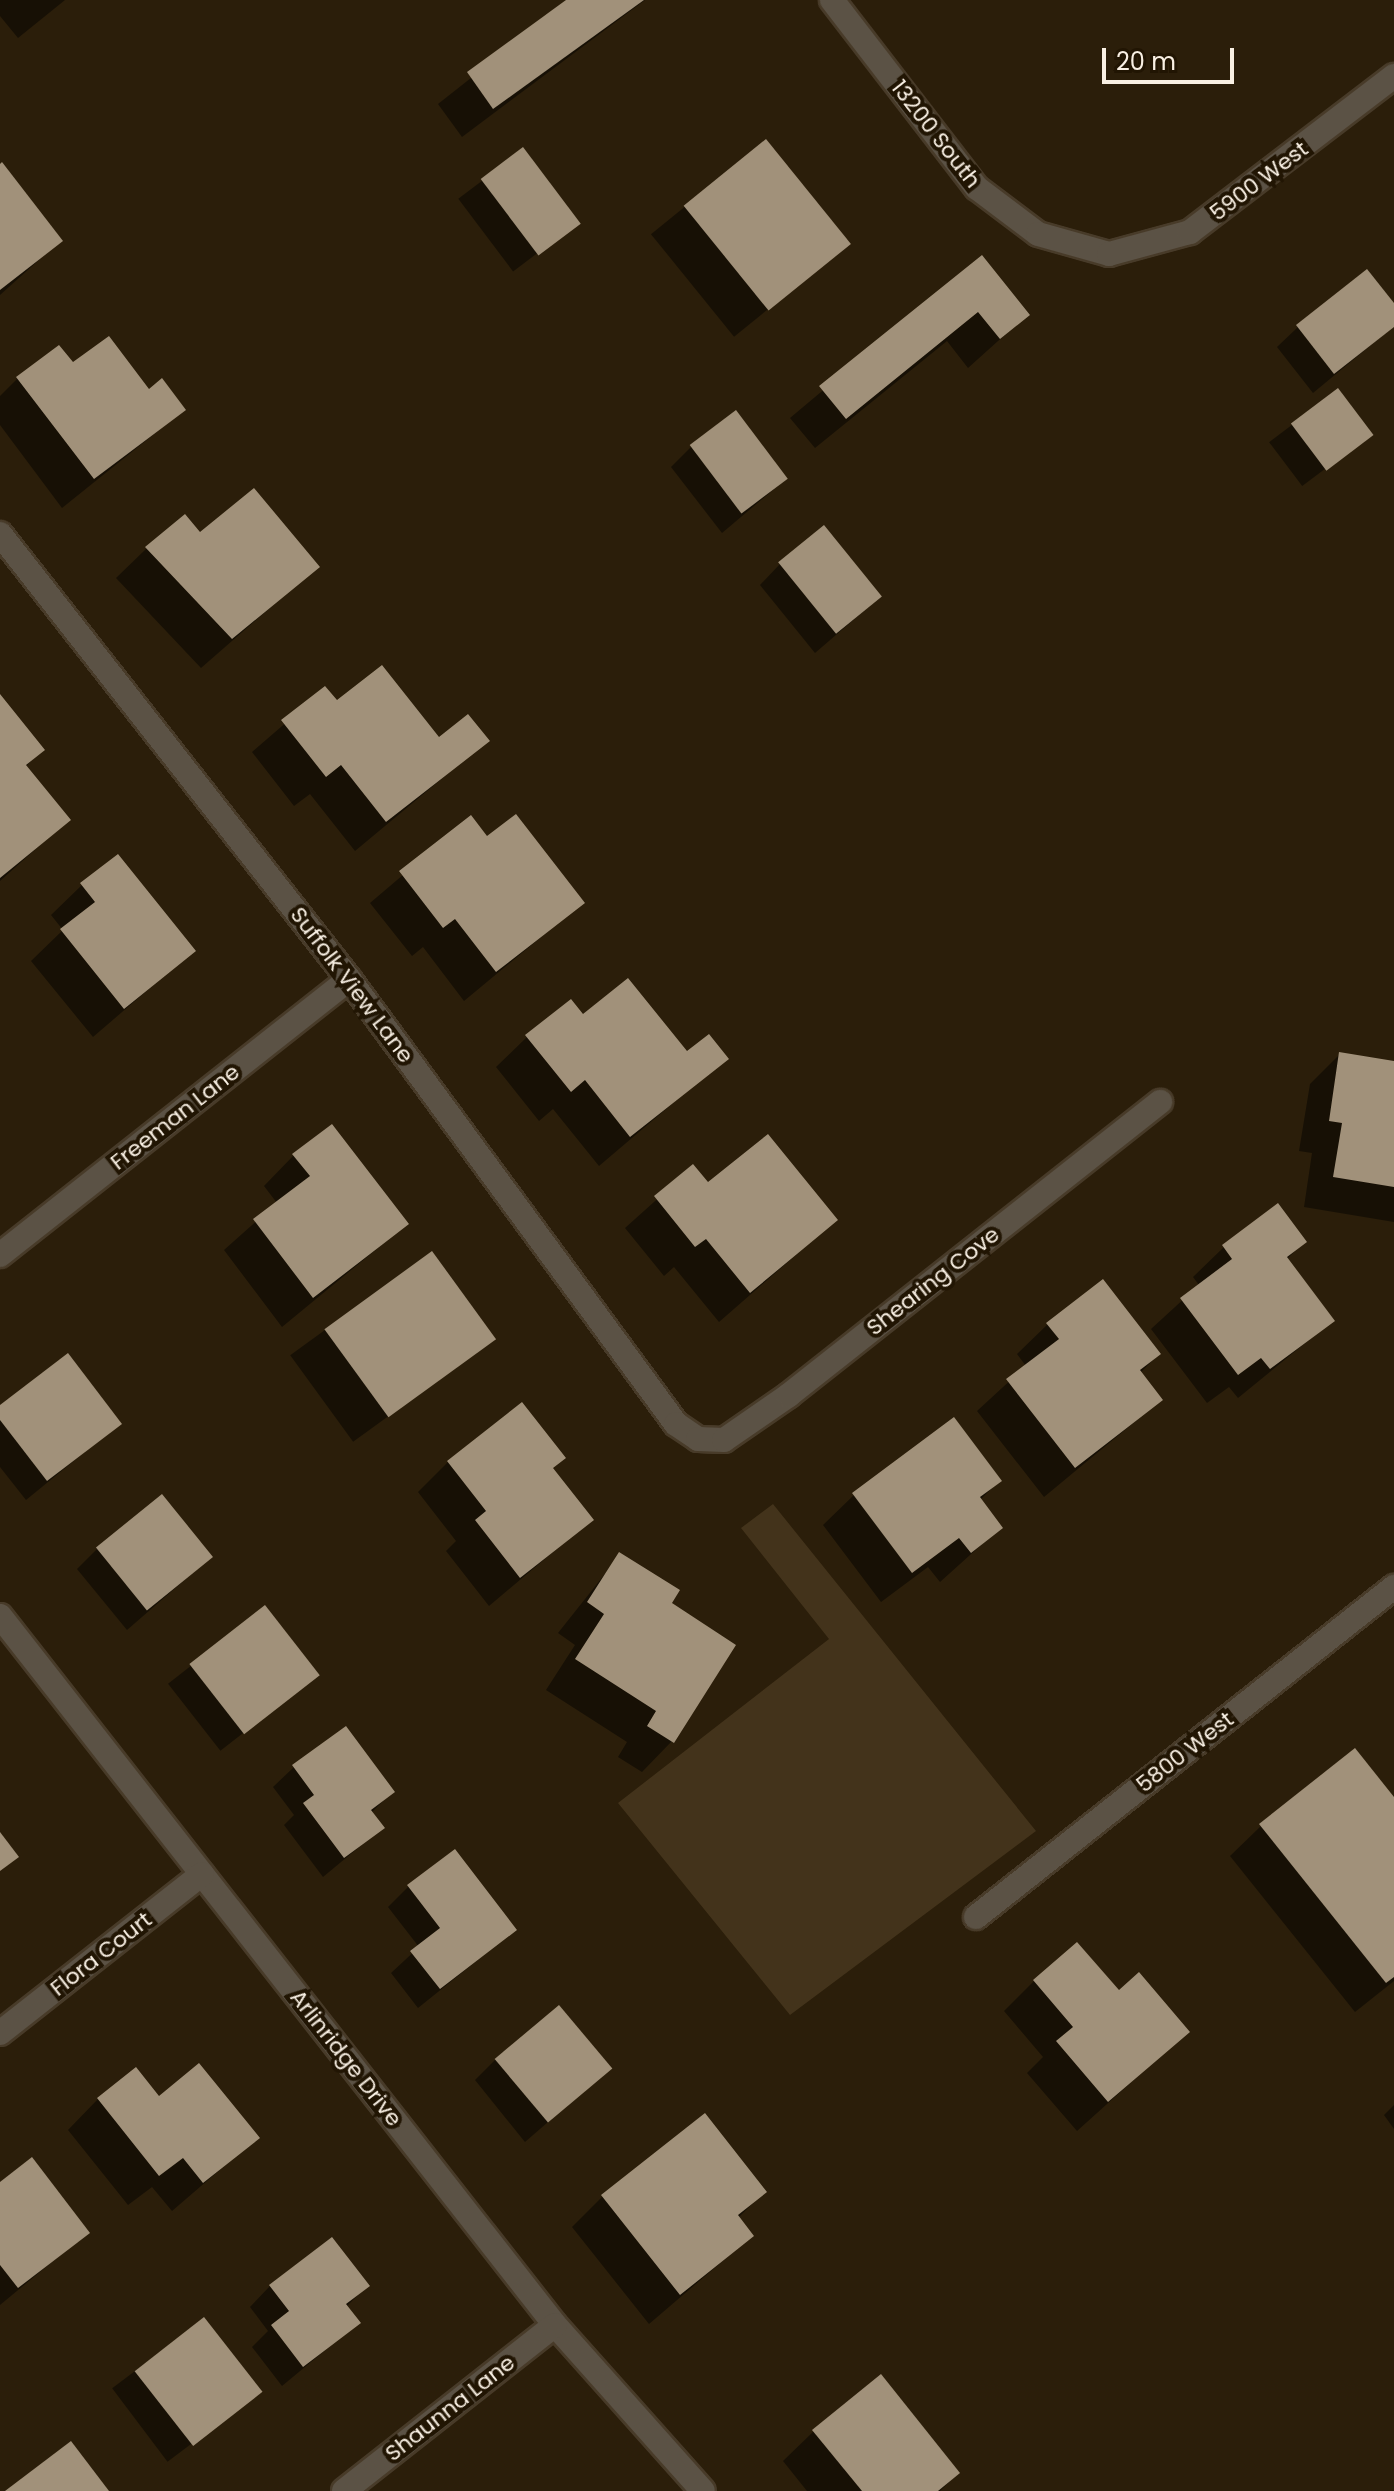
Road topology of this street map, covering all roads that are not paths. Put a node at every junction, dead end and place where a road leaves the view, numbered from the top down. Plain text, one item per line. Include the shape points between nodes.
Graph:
1 (832, 0) edge
2 (1394, 76) edge
3 (1109, 254) joint
4 (0, 534) edge
5 (349, 979) junction
6 (1160, 1102) dead end
7 (0, 1255) edge
8 (698, 1439) joint
9 (1394, 1587) edge
10 (0, 1616) edge
11 (202, 1874) junction
12 (976, 1917) dead end
13 (0, 2033) edge
14 (555, 2325) junction
15 (344, 2491) edge
16 (703, 2491) edge

1 - 3 street, 13200 South via 977,188 1038,234
2 - 3 street, 5900 West via 1190,232
4 - 5 street, Suffolk View Lane
5 - 7 street, Freeman Lane
5 - 8 street, Suffolk View Lane via 676,1424
6 - 8 street, Shearing Cove via 789,1395 724,1440
9 - 12 street, 5800 West
10 - 11 street, Arlinridge Drive
11 - 13 street, Flora Court
11 - 14 street, Arlinridge Drive
14 - 15 street, Shaunna Lane
14 - 16 street, Arlinridge Drive

